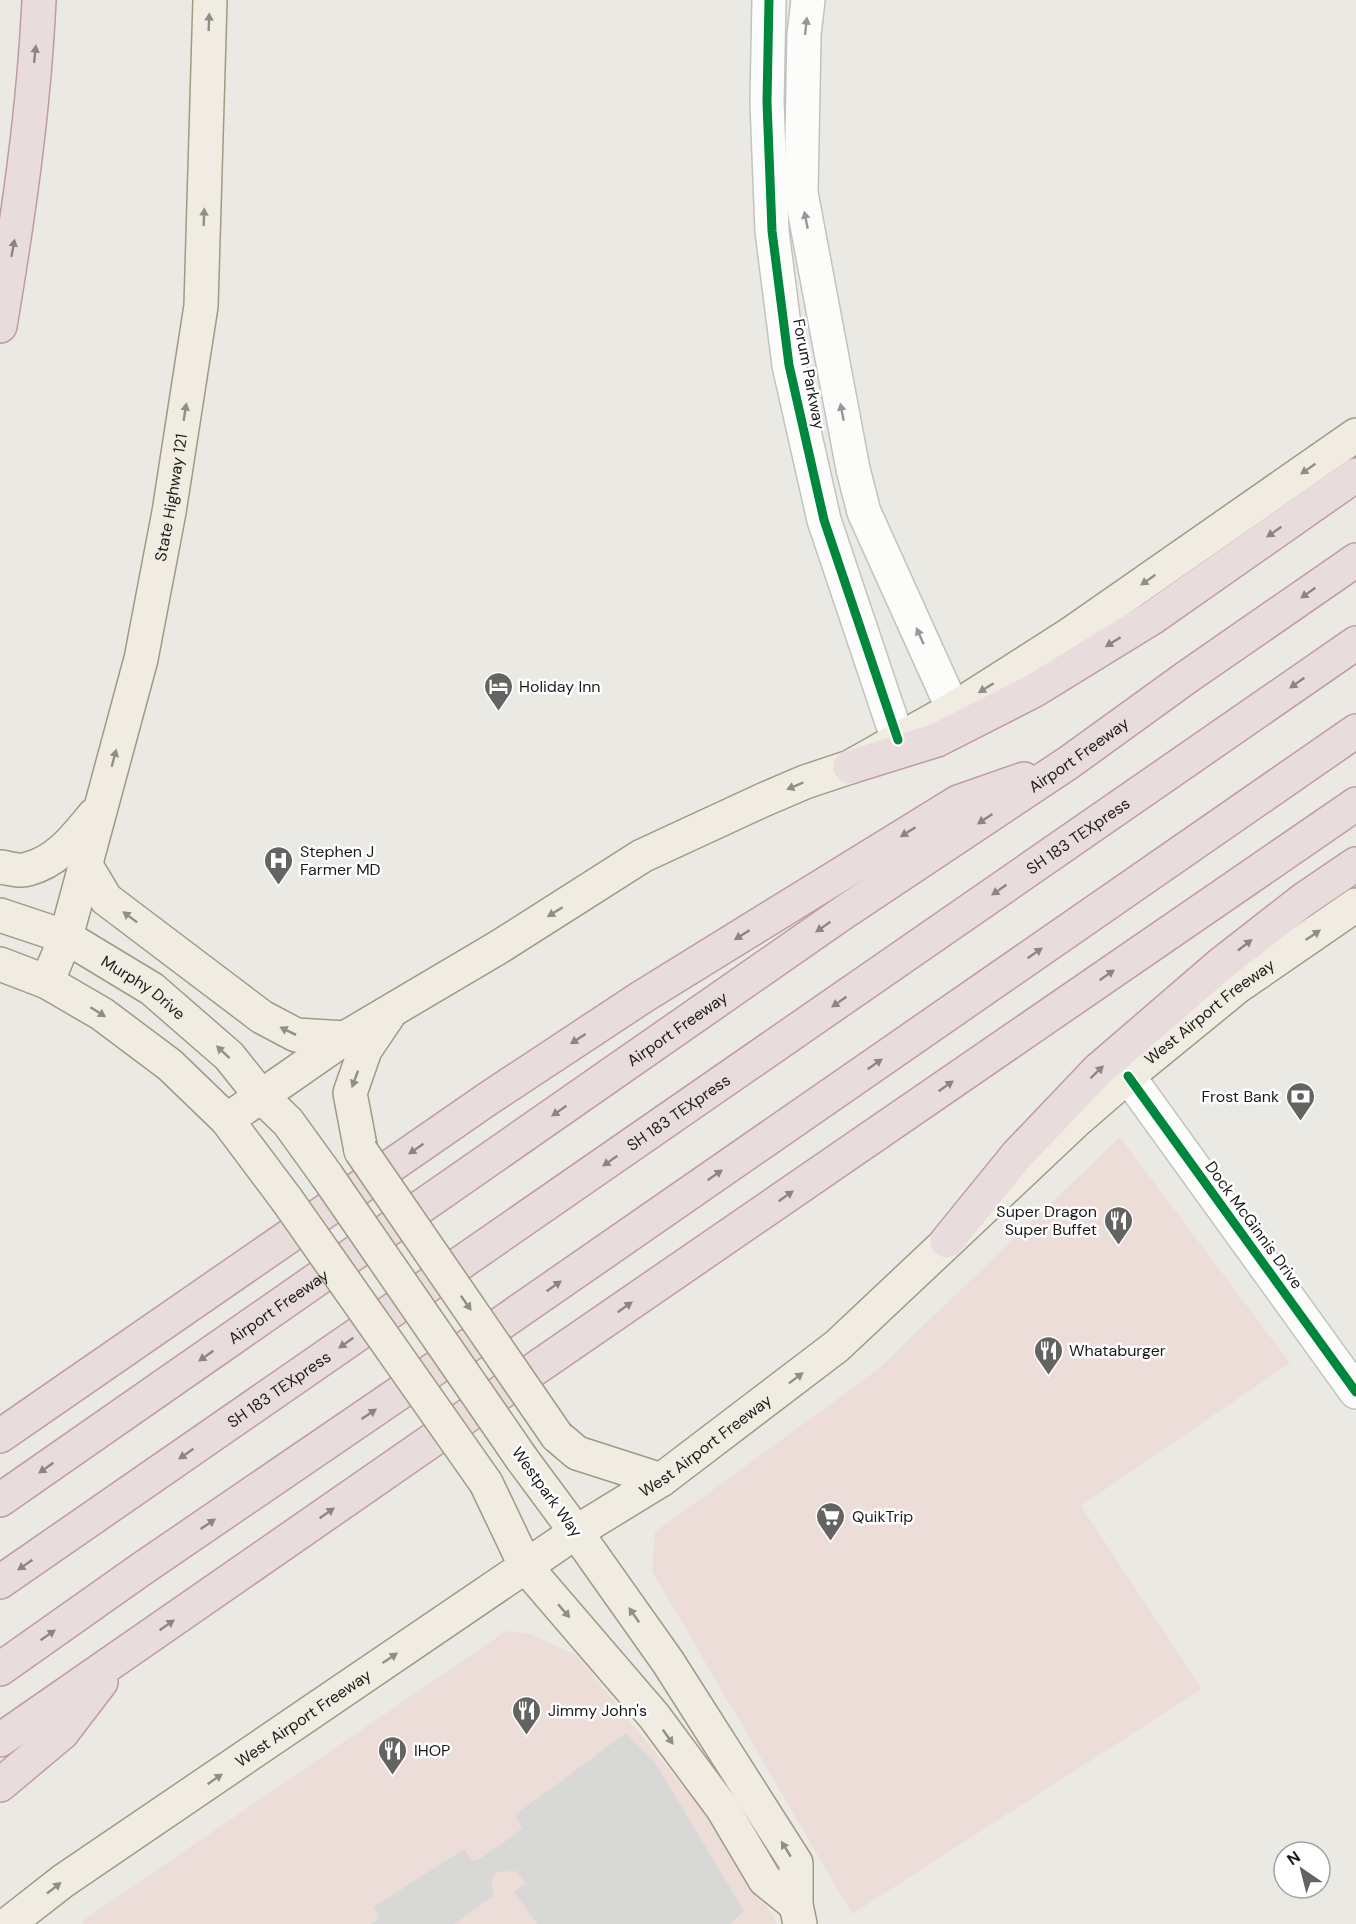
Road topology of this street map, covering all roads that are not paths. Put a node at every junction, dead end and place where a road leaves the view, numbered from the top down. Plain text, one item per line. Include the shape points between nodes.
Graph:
1 (39, 0) edge
2 (210, 0) edge
3 (769, 0) edge
4 (808, 0) edge
5 (768, 80) junction
6 (804, 84) junction
7 (0, 326) edge
8 (1356, 435) edge
9 (1356, 475) edge
10 (856, 482) junction
11 (818, 491) junction
12 (1356, 560) edge
13 (1356, 643) edge
14 (953, 709) junction
15 (1356, 731) edge
16 (898, 740) junction
17 (1068, 763) junction
18 (850, 767) junction
19 (1356, 804) edge
20 (101, 807) junction
21 (85, 864) junction
22 (1356, 864) edge
23 (0, 867) edge
24 (1356, 905) edge
25 (0, 915) edge
26 (66, 937) junction
27 (0, 964) edge
28 (47, 982) junction
29 (393, 1009) junction
30 (345, 1038) junction
31 (1128, 1076) junction
32 (261, 1096) junction
33 (227, 1120) junction
34 (947, 1241) junction
35 (1356, 1392) edge
36 (0, 1436) edge
37 (661, 1480) junction
38 (0, 1500) edge
39 (576, 1532) junction
40 (526, 1567) junction
41 (0, 1582) edge
42 (118, 1658) junction
43 (0, 1669) edge
44 (0, 1740) edge
45 (0, 1785) edge
46 (798, 1914) edge
47 (8, 1924) edge

7 -> 1 highway via 16,233
20 -> 2 main road, State Highway 121 via 141,659 201,306
3 - 5 street, Forum Parkway
6 -> 4 street, Forum Parkway
5 - 6 street
5 - 11 street, Forum Parkway via 773,242 789,365
10 -> 6 street, Forum Parkway via 801,192
8 -> 14 main road via 1069,634
9 -> 18 highway via 1152,618 1035,690 937,740
10 - 11 street
14 -> 10 street, Forum Parkway via 864,513
11 - 16 street, Forum Parkway via 824,520
12 -> 17 highway, Airport Freeway
13 -> 41 highway, SH 183 TEXpress
14 - 16 main road
43 -> 15 highway
16 - 18 main road
17 -> 36 highway via 958,801 642,997
17 -> 38 highway, Airport Freeway via 840,915
18 -> 29 main road via 805,782 642,856
42 -> 19 highway
20 - 21 main road, State Highway 121
20 - 23 main road via 56,856 27,870
21 - 26 main road, State Highway 121
30 -> 21 main road via 296,1035 262,1017 106,899
34 -> 22 highway via 1017,1155 1098,1070 1221,964
31 -> 24 main road, West Airport Freeway via 1237,987
25 - 26 main road, Murphy Drive
26 - 28 main road, State Highway 121
32 -> 26 main road, Murphy Drive via 229,1056 152,989
27 - 28 main road
28 -> 33 main road via 102,1014 170,1065
29 - 30 main road
29 -> 37 main road, bridge via 365,1050 350,1093 361,1151 557,1436 577,1452
30 - 32 main road
31 - 34 main road, West Airport Freeway
31 - 35 street, Dock McGinnis Drive
32 - 33 main road
32 - 39 main road, Westpark Way, bridge via 288,1122
33 - 40 main road, Westpark Way, bridge via 486,1483
37 -> 34 main road, West Airport Freeway via 837,1346
37 - 39 main road, West Airport Freeway
39 - 40 main road, West Airport Freeway
46 -> 39 main road, Westpark Way via 796,1863 687,1690
40 -> 46 main road, Westpark Way via 654,1716 723,1809 765,1880
47 -> 40 main road, West Airport Freeway via 63,1881
42 - 44 highway
42 - 45 highway via 62,1733

